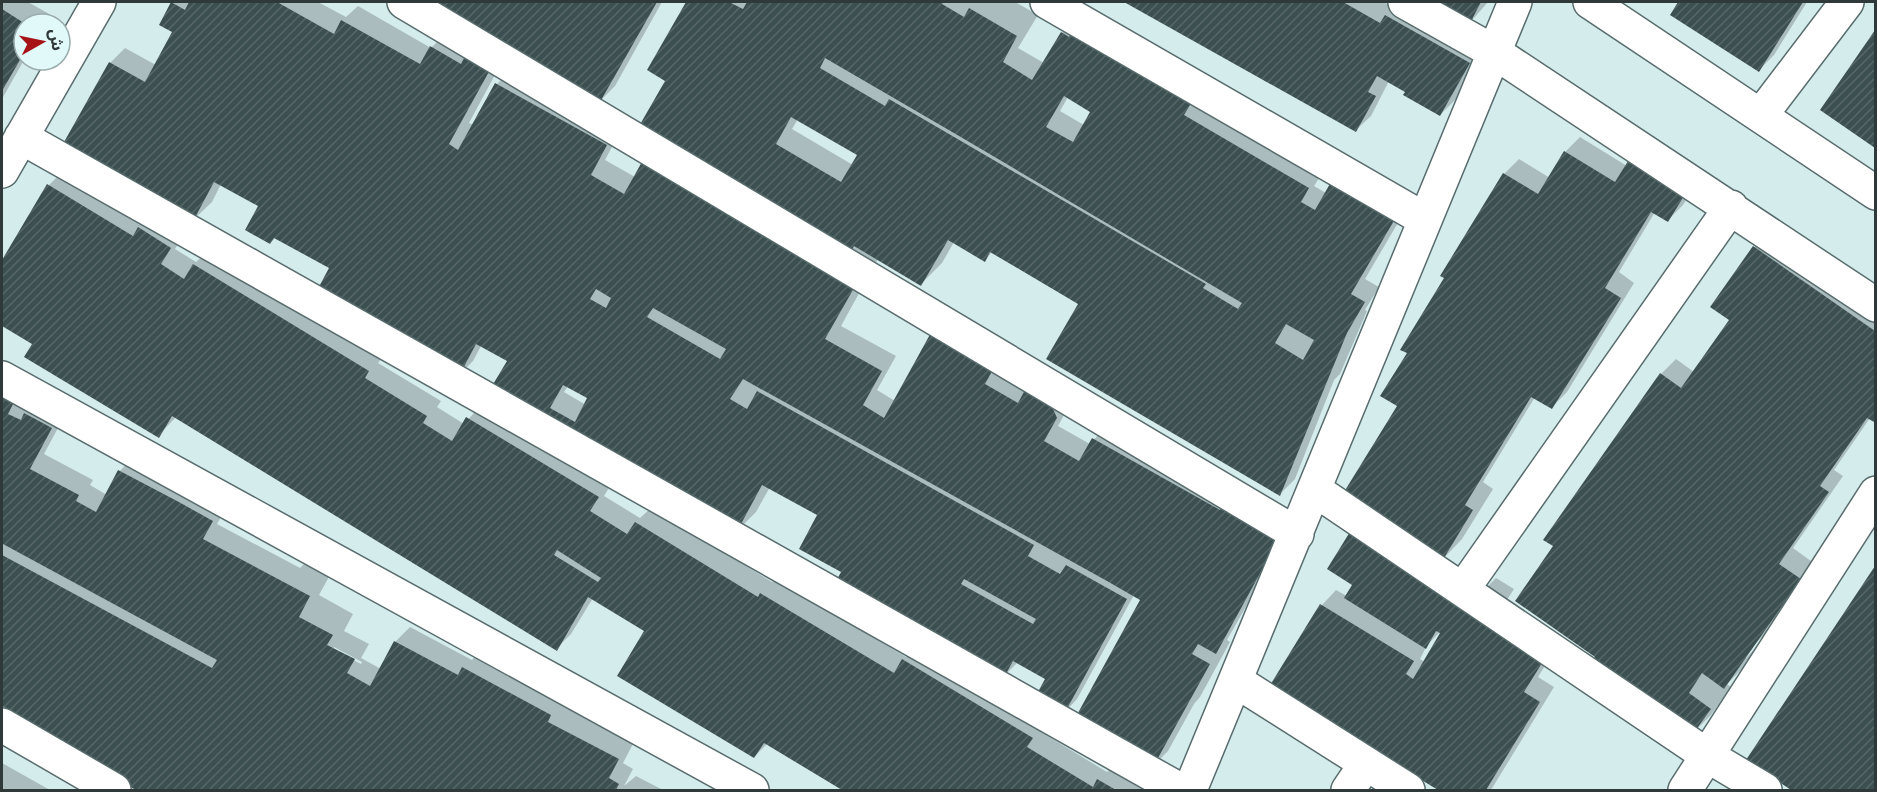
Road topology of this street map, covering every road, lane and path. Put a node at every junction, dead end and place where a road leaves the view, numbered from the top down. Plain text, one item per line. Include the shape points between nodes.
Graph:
1 (404, 2) edge
2 (1047, 2) edge
3 (1405, 2) edge
4 (1515, 2) edge
5 (1590, 2) edge
6 (1847, 2) edge
7 (88, 5) edge
8 (1494, 52) junction
9 (1761, 116) junction
10 (21, 137) junction
11 (2, 171) edge
12 (1875, 193) edge
13 (1731, 207) junction
14 (1424, 219) junction
15 (1875, 305) edge
16 (2, 378) edge
17 (1315, 490) junction
18 (1875, 493) edge
19 (1297, 534) junction
20 (1463, 589) junction
21 (1236, 681) junction
22 (2, 725) edge
23 (1708, 756) junction
24 (1356, 778) edge
25 (114, 790) edge
26 (752, 790) edge
27 (1180, 790) edge
28 (1190, 790) edge
29 (1408, 790) edge
30 (1685, 790) edge
31 (1765, 790) edge

1 - 19 street
2 - 14 street
3 - 8 street
4 - 8 street
5 - 9 street
6 - 9 street
7 - 10 street
8 - 13 street
8 - 14 street
9 - 12 street
10 - 11 street
10 - 27 street
13 - 15 street
13 - 20 street
14 - 17 street
16 - 26 street
17 - 19 street
17 - 20 street
18 - 23 street
19 - 21 street
20 - 23 street
21 - 24 street
21 - 28 street
22 - 25 street
23 - 30 street
23 - 31 street
24 - 29 street

